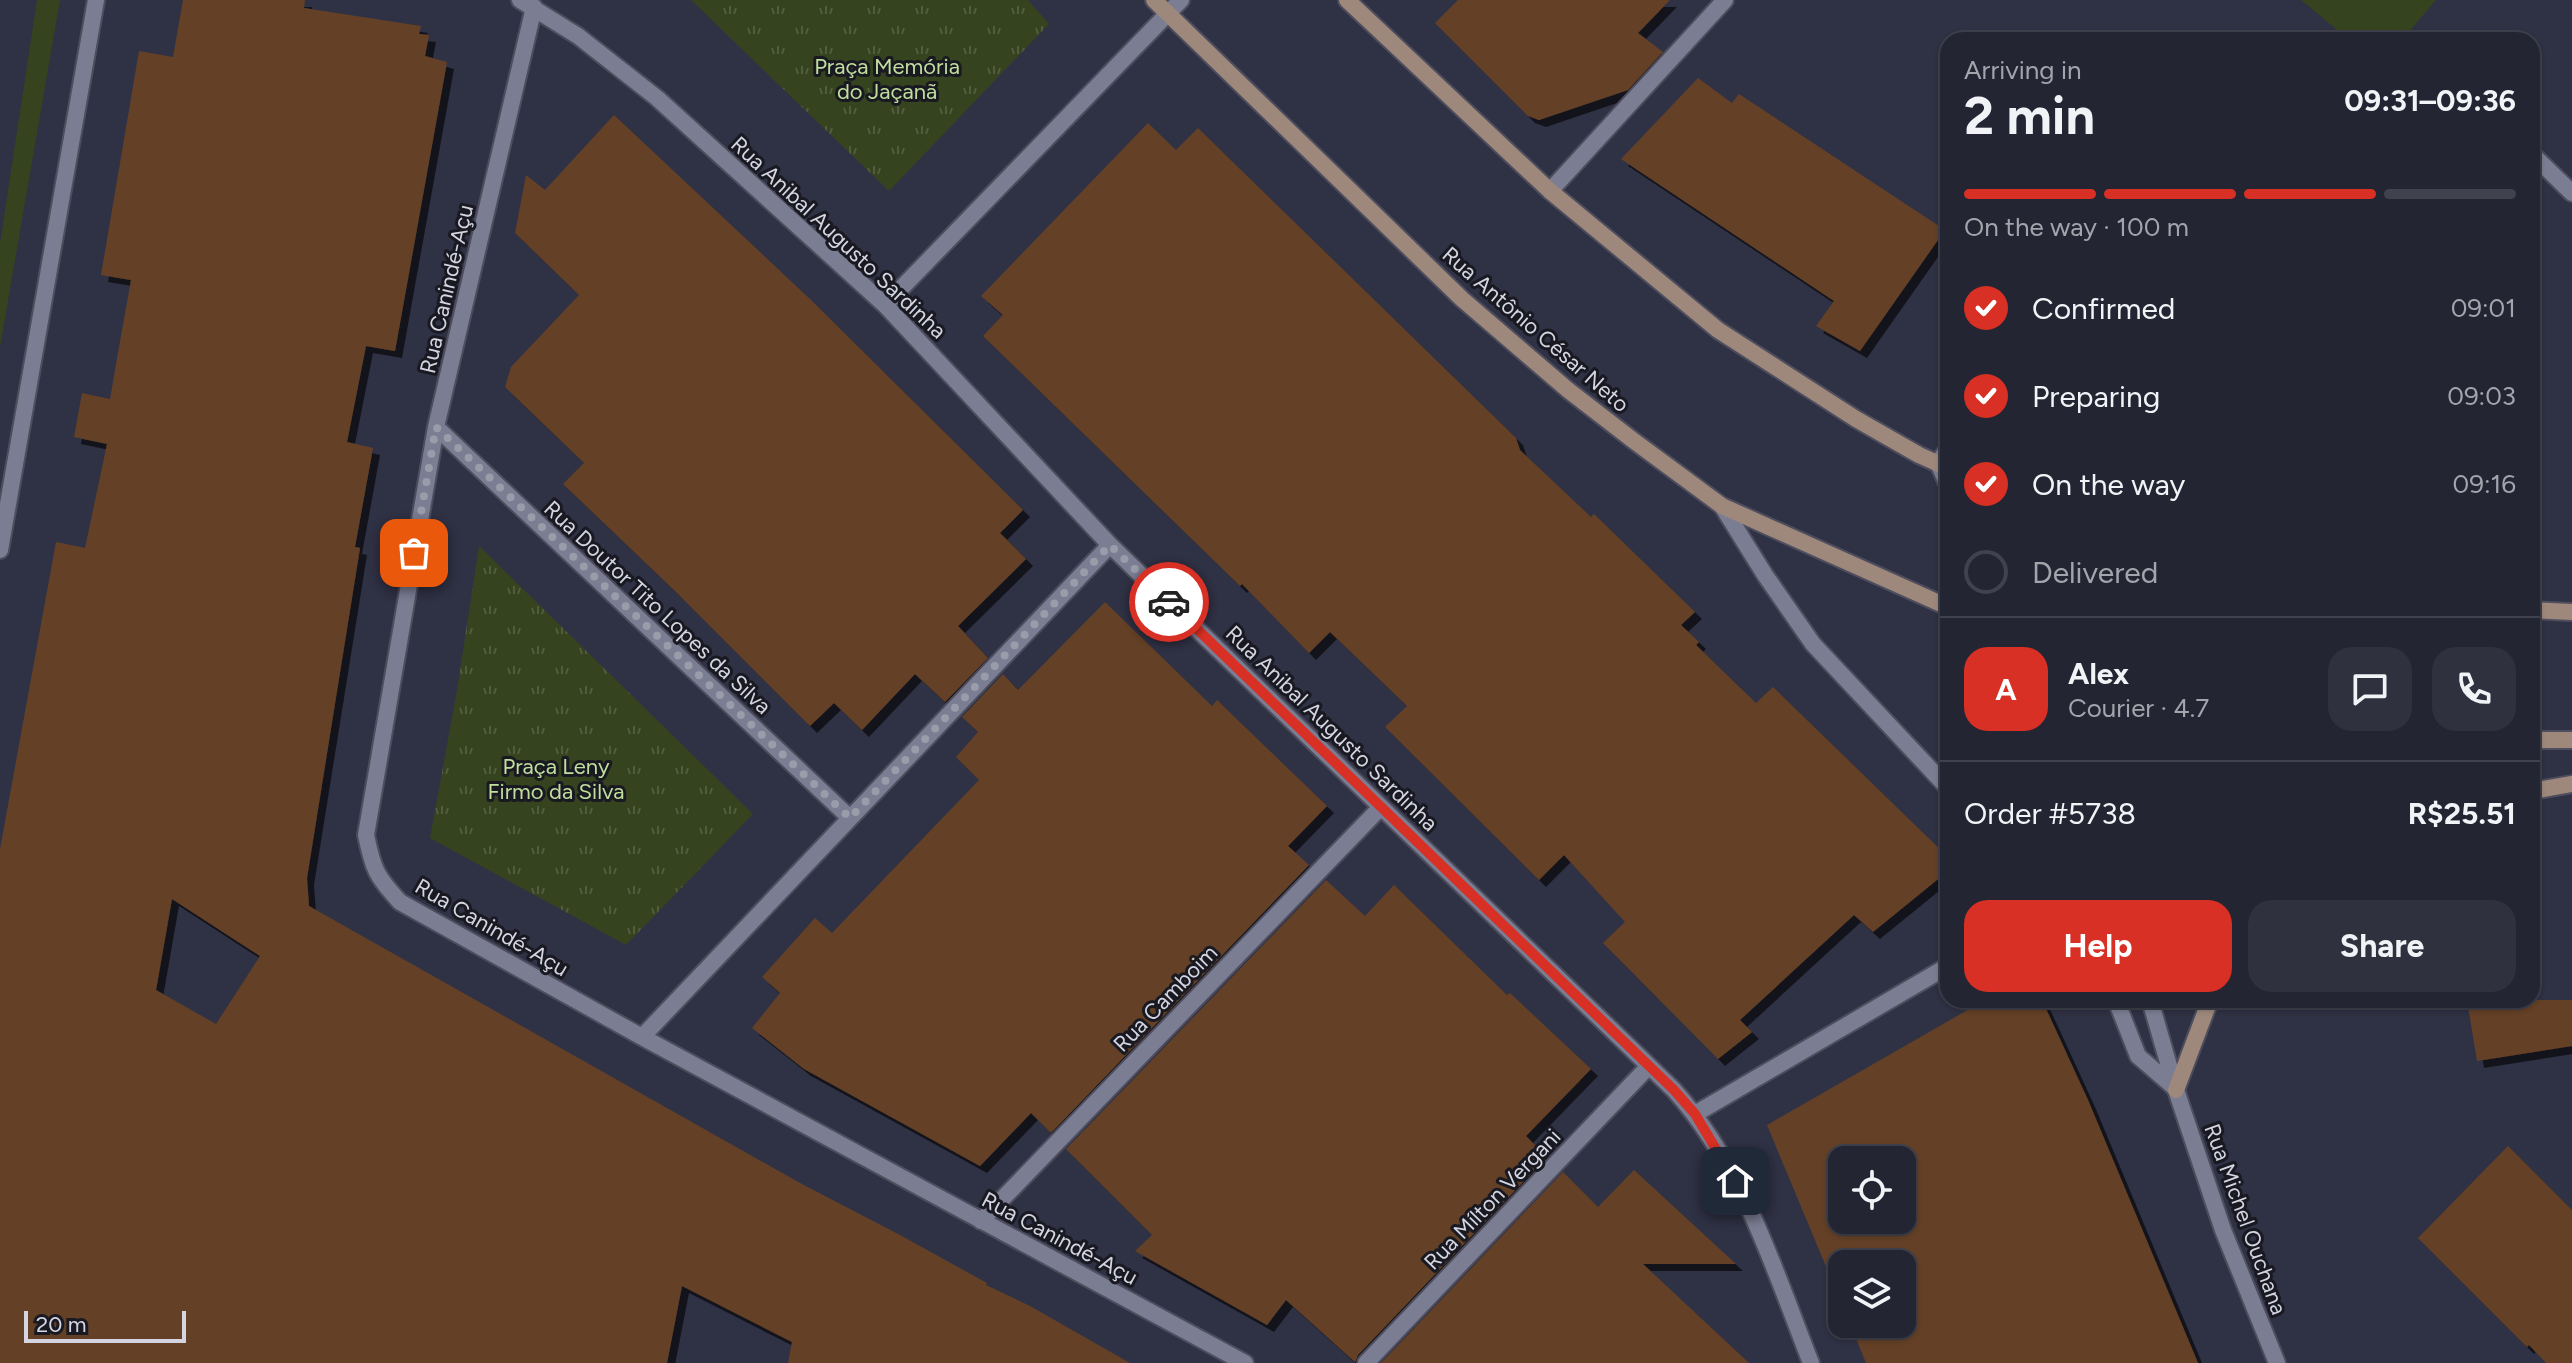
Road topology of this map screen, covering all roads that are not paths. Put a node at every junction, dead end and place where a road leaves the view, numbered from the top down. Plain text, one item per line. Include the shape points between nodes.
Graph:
1 (96, 0) edge
2 (1154, 0) edge
3 (1181, 0) edge
4 (1347, 0) edge
5 (1725, 0) edge
6 (527, 4) edge
7 (1169, 14) junction
8 (2540, 162) edge
9 (1550, 191) junction
10 (2572, 193) edge
11 (885, 305) junction
12 (436, 427) junction
13 (1940, 458) edge
14 (1722, 506) junction
15 (1110, 545) junction
16 (0, 550) edge
17 (1940, 603) edge
18 (2540, 610) edge
19 (2572, 612) edge
20 (2540, 740) edge
21 (2572, 740) edge
22 (1940, 779) edge
23 (2572, 784) edge
24 (2540, 790) edge
25 (1381, 807) junction
26 (850, 818) junction
27 (1940, 971) edge
28 (2119, 1008) edge
29 (2152, 1008) edge
30 (2207, 1008) edge
31 (642, 1037) junction
32 (1649, 1066) junction
33 (2176, 1090) junction
34 (1695, 1114) junction
35 (981, 1221) junction
36 (1245, 1363) edge
37 (1366, 1363) edge
38 (1811, 1363) edge
39 (2277, 1363) edge

1 - 16 street
2 - 7 street, Rua Antônio César Neto
3 - 7 street
4 - 9 street
5 - 9 street
6 - 11 street, Rua Anibal Augusto Sardinha via 657,98
6 - 12 street, Rua Canindé-Açu
7 - 11 street
7 - 14 street, Rua Antônio César Neto via 1462,299 1568,390
8 - 10 street
9 - 13 street via 1718,330 1856,419
11 - 15 street, Rua Anibal Augusto Sardinha
12 - 26 street, Rua Doutor Tito Lopes da Silva
12 - 31 street, Rua Canindé-Açu via 366,835 373,867 400,902
14 - 17 street, Rua Antônio César Neto
14 - 22 street via 1813,644
15 - 25 street, Rua Anibal Augusto Sardinha
15 - 26 street
18 - 19 street
20 - 21 street
23 - 24 street
25 - 32 street, Rua Anibal Augusto Sardinha
25 - 35 street, Rua Camboim
26 - 31 street
27 - 34 street
28 - 33 street, Rua Michel Ouchana via 2138,1056
29 - 33 street, Rua Michel Ouchana
30 - 33 street
31 - 35 street, Rua Canindé-Açu
32 - 34 street, Rua Anibal Augusto Sardinha
32 - 37 street, Rua Mílton Vergani
33 - 39 street, Rua Michel Ouchana via 2223,1230
34 - 38 street, Rua Anibal Augusto Sardinha via 1748,1203
35 - 36 street, Rua Canindé-Açu

